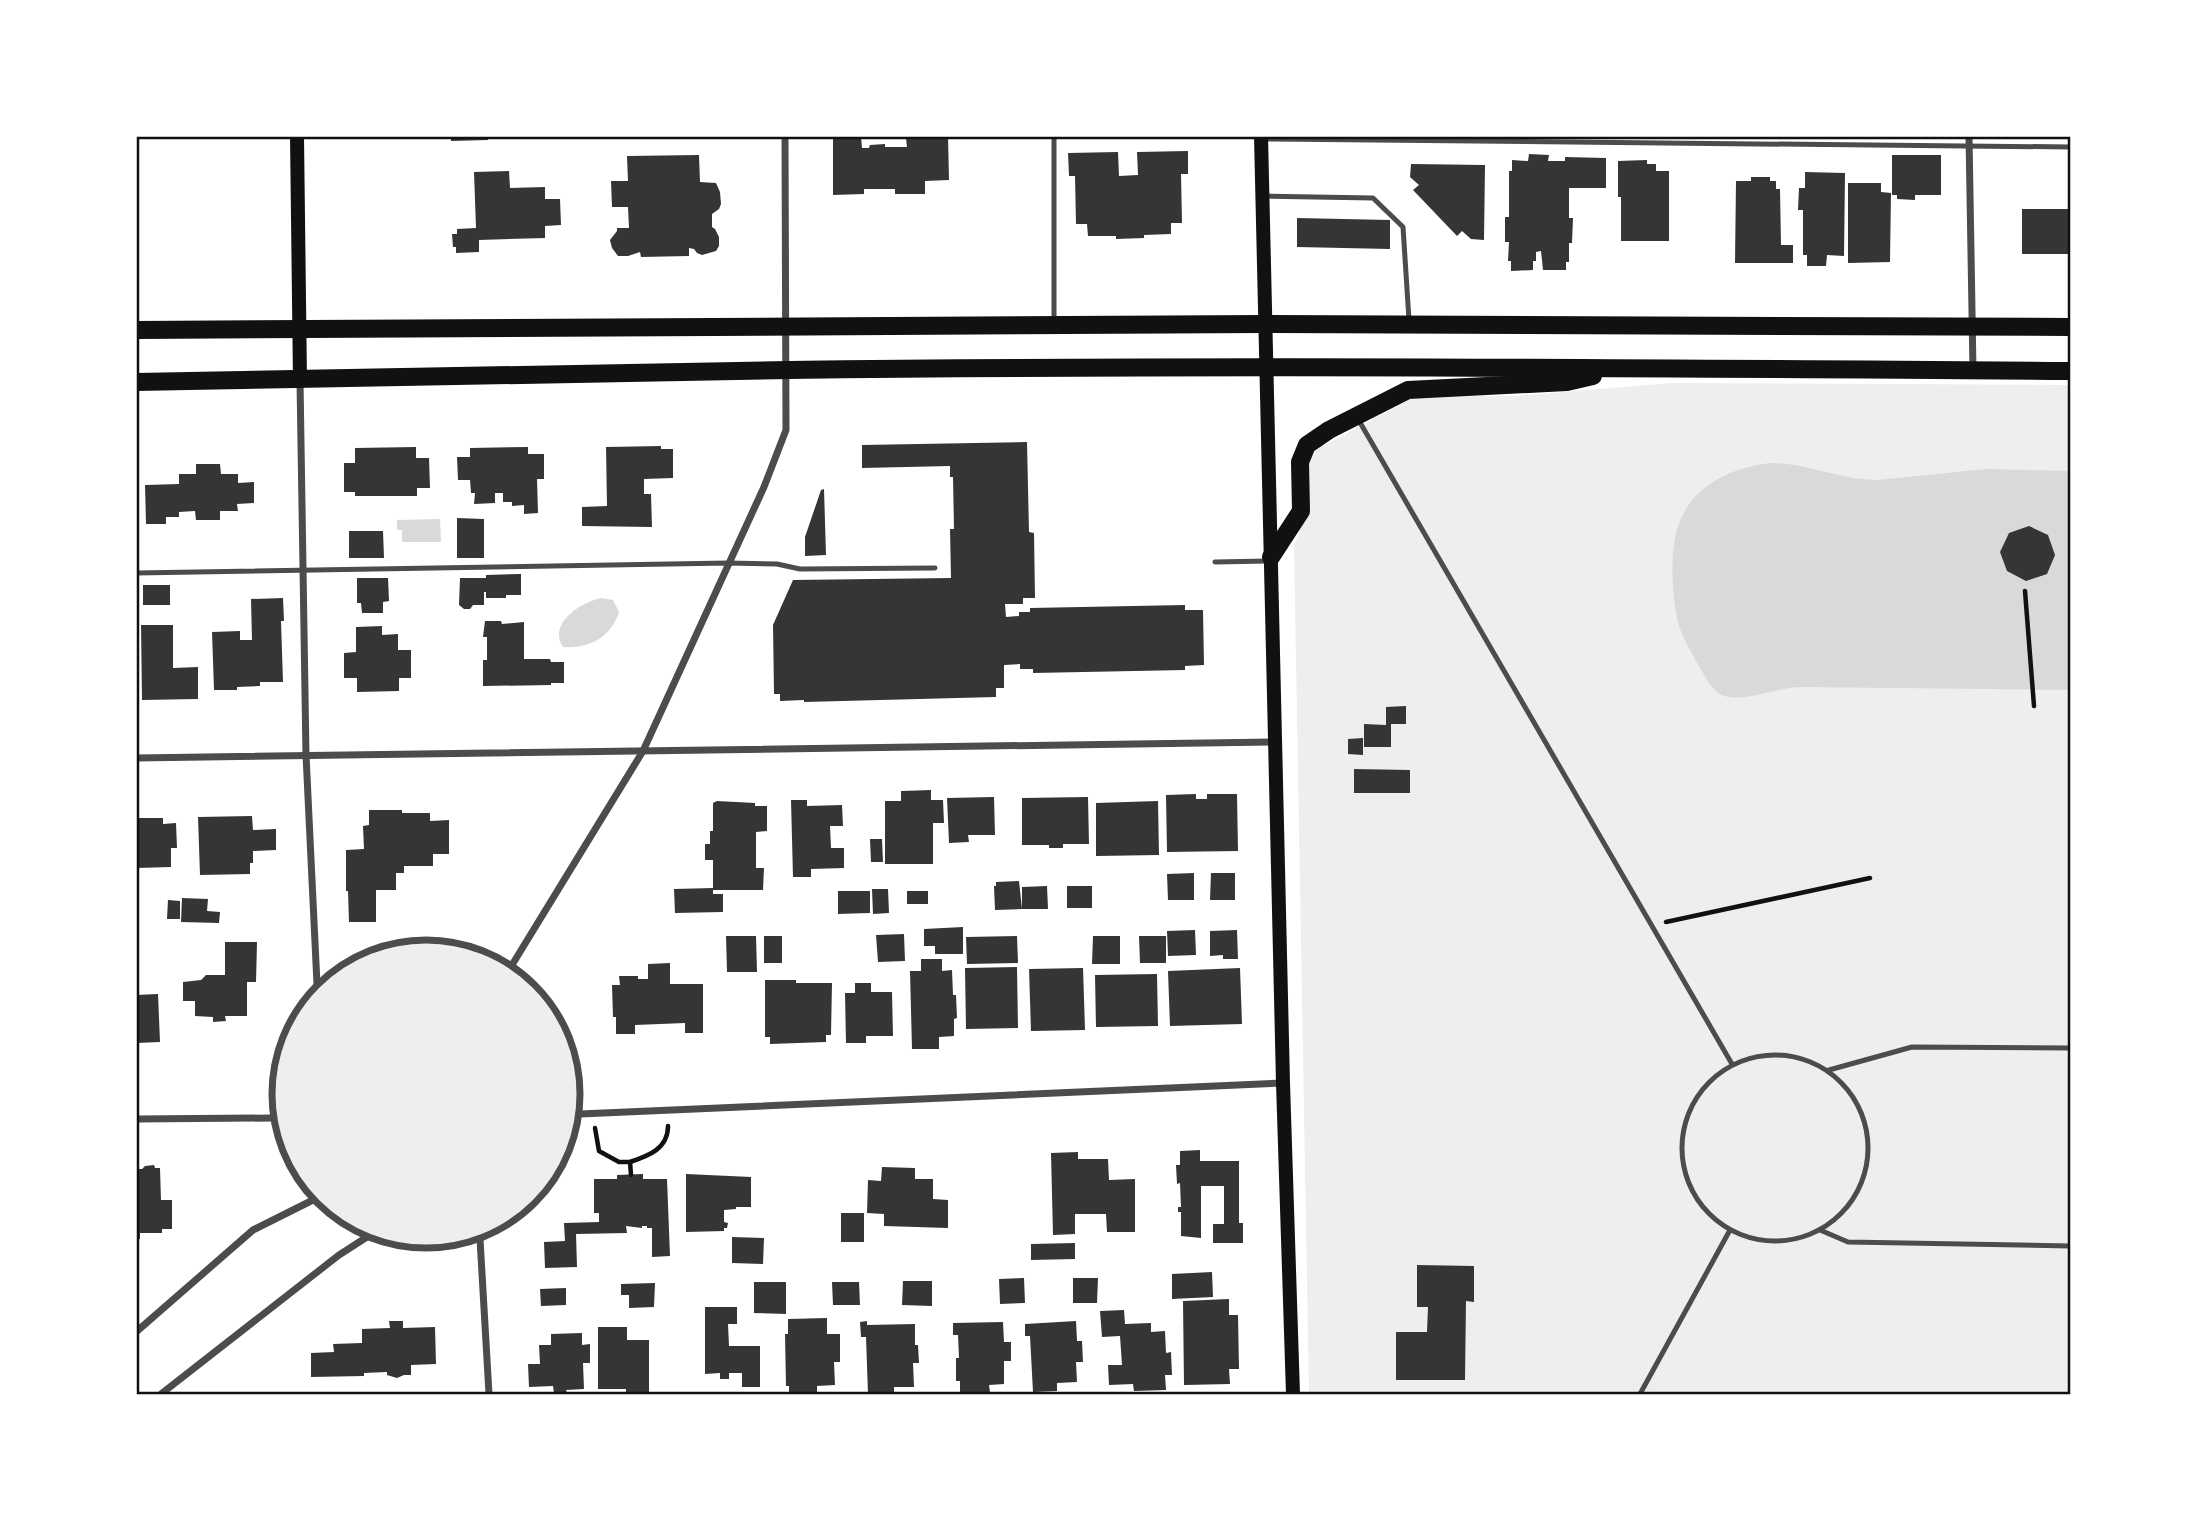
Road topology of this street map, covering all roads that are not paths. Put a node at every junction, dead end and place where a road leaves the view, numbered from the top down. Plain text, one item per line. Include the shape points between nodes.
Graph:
1 (297, 136) edge
2 (785, 136) edge
3 (1054, 136) edge
4 (1969, 136) edge
5 (1262, 138) edge
6 (1969, 146) junction
7 (2070, 147) edge
8 (1263, 196) junction
9 (1265, 324) junction
10 (1054, 325) junction
11 (1409, 325) junction
12 (785, 327) junction
13 (1972, 327) junction
14 (2070, 327) edge
15 (299, 329) junction
16 (136, 330) edge
17 (1267, 368) junction
18 (1625, 369) junction
19 (785, 370) junction
20 (1973, 370) junction
21 (2070, 371) edge
22 (300, 381) junction
23 (136, 382) edge
24 (1357, 416) junction
25 (1271, 559) junction
26 (1215, 562) dead end
27 (728, 563) junction
28 (935, 568) dead end
29 (303, 570) junction
30 (136, 573) edge
31 (1275, 742) junction
32 (643, 751) junction
33 (306, 755) junction
34 (136, 758) edge
35 (512, 965) junction
36 (317, 984) junction
37 (2070, 1048) edge
38 (1732, 1064) junction
39 (1829, 1070) junction
40 (1283, 1083) junction
41 (580, 1114) junction
42 (273, 1118) junction
43 (136, 1119) edge
44 (313, 1200) junction
45 (1730, 1230) junction
46 (1820, 1230) junction
47 (367, 1237) junction
48 (480, 1239) junction
49 (2070, 1246) edge
50 (136, 1332) edge
51 (161, 1395) edge
52 (489, 1395) edge
53 (1293, 1395) edge
54 (1640, 1395) edge

1 - 15 main road
2 - 12 street
3 - 10 lane
4 - 6 street
5 - 6 lane
5 - 8 main road
6 - 7 lane
6 - 13 street
8 - 9 main road
8 - 11 lane via 1373,198 1404,227
9 - 10 main road
9 - 11 main road
9 - 17 main road
10 - 12 main road
11 - 13 main road
12 - 15 main road
12 - 19 street
13 - 14 main road
13 - 20 street
15 - 16 main road
15 - 22 main road
17 - 18 main road
17 - 19 main road
17 - 25 main road
18 - 20 main road
18 - 24 main road via 1567,382 1408,390
19 - 22 main road
19 - 27 street via 786,429
20 - 21 main road
22 - 23 main road
22 - 29 street
24 - 25 main road via 1307,445 1300,462 1301,510
24 - 38 lane
25 - 26 lane
25 - 31 main road
27 - 28 lane via 800,569
27 - 29 lane
27 - 32 street
29 - 30 lane
29 - 33 street
31 - 32 street
31 - 40 main road
32 - 33 street
32 - 35 street
33 - 34 street
33 - 36 street
35 - 36 street via 462,943 419,939 366,951
35 - 41 street via 543,992 566,1026 581,1083
36 - 42 street via 290,1019 279,1044 273,1070
37 - 39 lane via 1912,1047
38 - 39 lane via 1781,1054
38 - 45 lane via 1708,1081 1691,1105 1682,1132 1682,1161 1690,1189 1707,1213
39 - 46 lane via 1852,1093 1866,1121 1869,1153 1862,1183 1845,1210
40 - 41 street
40 - 53 main road
41 - 48 street via 560,1171 526,1212
42 - 43 street
42 - 44 street via 283,1154
44 - 47 street
44 - 50 street via 254,1230
45 - 46 lane via 1775,1241
45 - 54 lane
46 - 49 lane via 1848,1242
47 - 48 street via 426,1248
47 - 51 street
48 - 52 street

